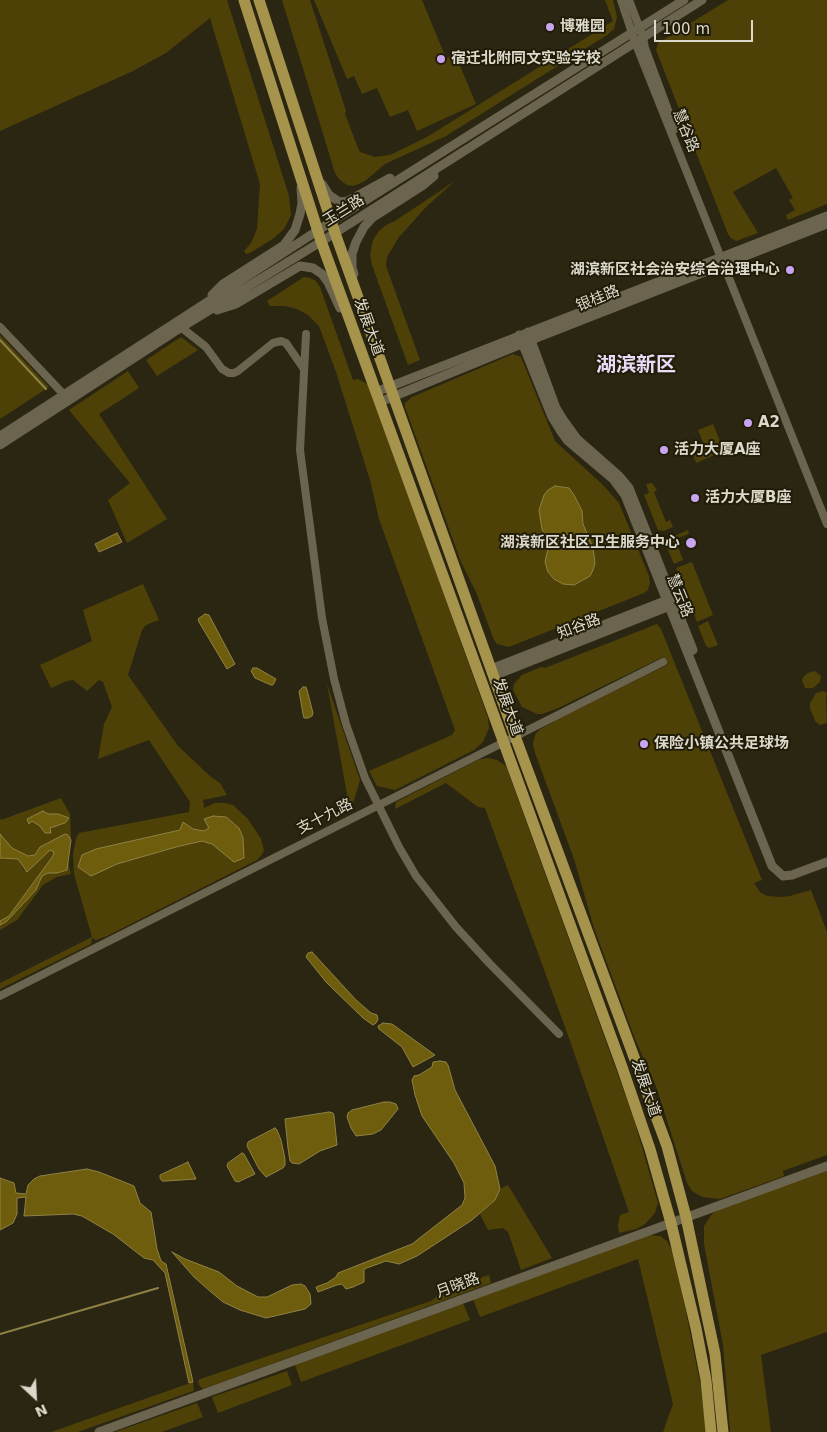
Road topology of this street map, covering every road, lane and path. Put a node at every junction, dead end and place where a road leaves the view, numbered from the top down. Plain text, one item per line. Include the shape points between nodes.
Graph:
1 (244, 0) edge
2 (259, 0) edge
3 (621, 0) edge
4 (629, 0) edge
5 (684, 0) edge
6 (702, 0) edge
7 (640, 27) junction
8 (631, 32) junction
9 (643, 37) junction
10 (635, 42) junction
11 (448, 148) junction
12 (310, 157) junction
13 (454, 157) junction
14 (295, 159) junction
15 (827, 216) edge
16 (331, 222) junction
17 (827, 224) edge
18 (335, 234) junction
19 (319, 236) junction
20 (725, 263) junction
21 (200, 312) junction
22 (0, 327) edge
23 (182, 328) junction
24 (306, 334) dead end
25 (525, 338) junction
26 (375, 346) junction
27 (362, 352) junction
28 (304, 369) junction
29 (392, 392) junction
30 (378, 397) junction
31 (66, 398) junction
32 (0, 436) edge
33 (0, 445) edge
34 (827, 524) edge
35 (670, 602) junction
36 (663, 662) dead end
37 (492, 672) junction
38 (515, 736) junction
39 (503, 742) junction
40 (378, 805) junction
41 (827, 857) edge
42 (827, 862) edge
43 (791, 873) junction
44 (0, 996) edge
45 (560, 1034) dead end
46 (827, 1166) edge
47 (686, 1217) junction
48 (671, 1223) junction
49 (99, 1432) edge
50 (712, 1432) edge
51 (723, 1432) edge

1 - 14 main road, 发展大道
2 - 12 main road, 发展大道
3 - 8 street, 慧谷路
4 - 7 street, 慧谷路
5 - 7 street, 玉兰路
6 - 9 street, 玉兰路
7 - 8 street, 玉兰路
7 - 9 street, 慧谷路
8 - 10 street, 慧谷路
8 - 11 street, 玉兰路
9 - 10 street, 玉兰路
9 - 20 street, 慧谷路
10 - 13 street, 玉兰路
10 - 20 street, 慧谷路
11 - 12 street via 356,198 340,202 323,187
11 - 16 street, 玉兰路
12 - 16 main road, 发展大道
13 - 18 street, 玉兰路
13 - 26 street via 422,186 372,218 356,242 352,268
14 - 19 main road, 发展大道
14 - 21 street via 302,204 295,230 284,246 223,284
15 - 20 street, 银桂路
16 - 18 main road, 发展大道
16 - 19 street, 玉兰路
17 - 20 street, 银桂路
18 - 19 street, 玉兰路
18 - 26 main road, 发展大道
19 - 21 street, 玉兰路
19 - 27 main road, 发展大道
20 - 25 street, 银桂路
20 - 34 street, 慧谷路
21 - 23 street, 玉兰路
21 - 27 street via 236,304 300,266 306,266 322,274 328,282
21 - 31 street, 玉兰路
22 - 31 street
23 - 28 street via 206,347 228,373 238,371 273,343 281,341 286,343
23 - 31 street, 玉兰路
24 - 28 street
25 - 29 street, 银桂路
25 - 35 street, 慧云路 via 564,421 628,488
26 - 29 main road, 发展大道
27 - 30 main road, 发展大道
28 - 40 street via 300,450 322,618 346,724
29 - 30 street, 银桂路
29 - 37 main road, 发展大道
30 - 39 main road, 发展大道
31 - 32 street, 玉兰路
31 - 33 street, 玉兰路
35 - 37 street, 知谷路
35 - 43 street, 慧云路 via 777,864
36 - 38 street, 支十九路
37 - 38 main road, 发展大道
38 - 39 street, 支十九路
38 - 47 main road, 发展大道 via 661,1129
39 - 40 street, 支十九路
39 - 48 main road, 发展大道 via 622,1067
40 - 44 street, 支十九路
40 - 45 street via 430,895 490,964
41 - 43 street
42 - 43 street
46 - 47 street, 月晓路
47 - 48 street, 月晓路
47 - 51 main road, 发展大道 via 715,1354
48 - 49 street, 月晓路
48 - 50 main road, 发展大道 via 696,1328

